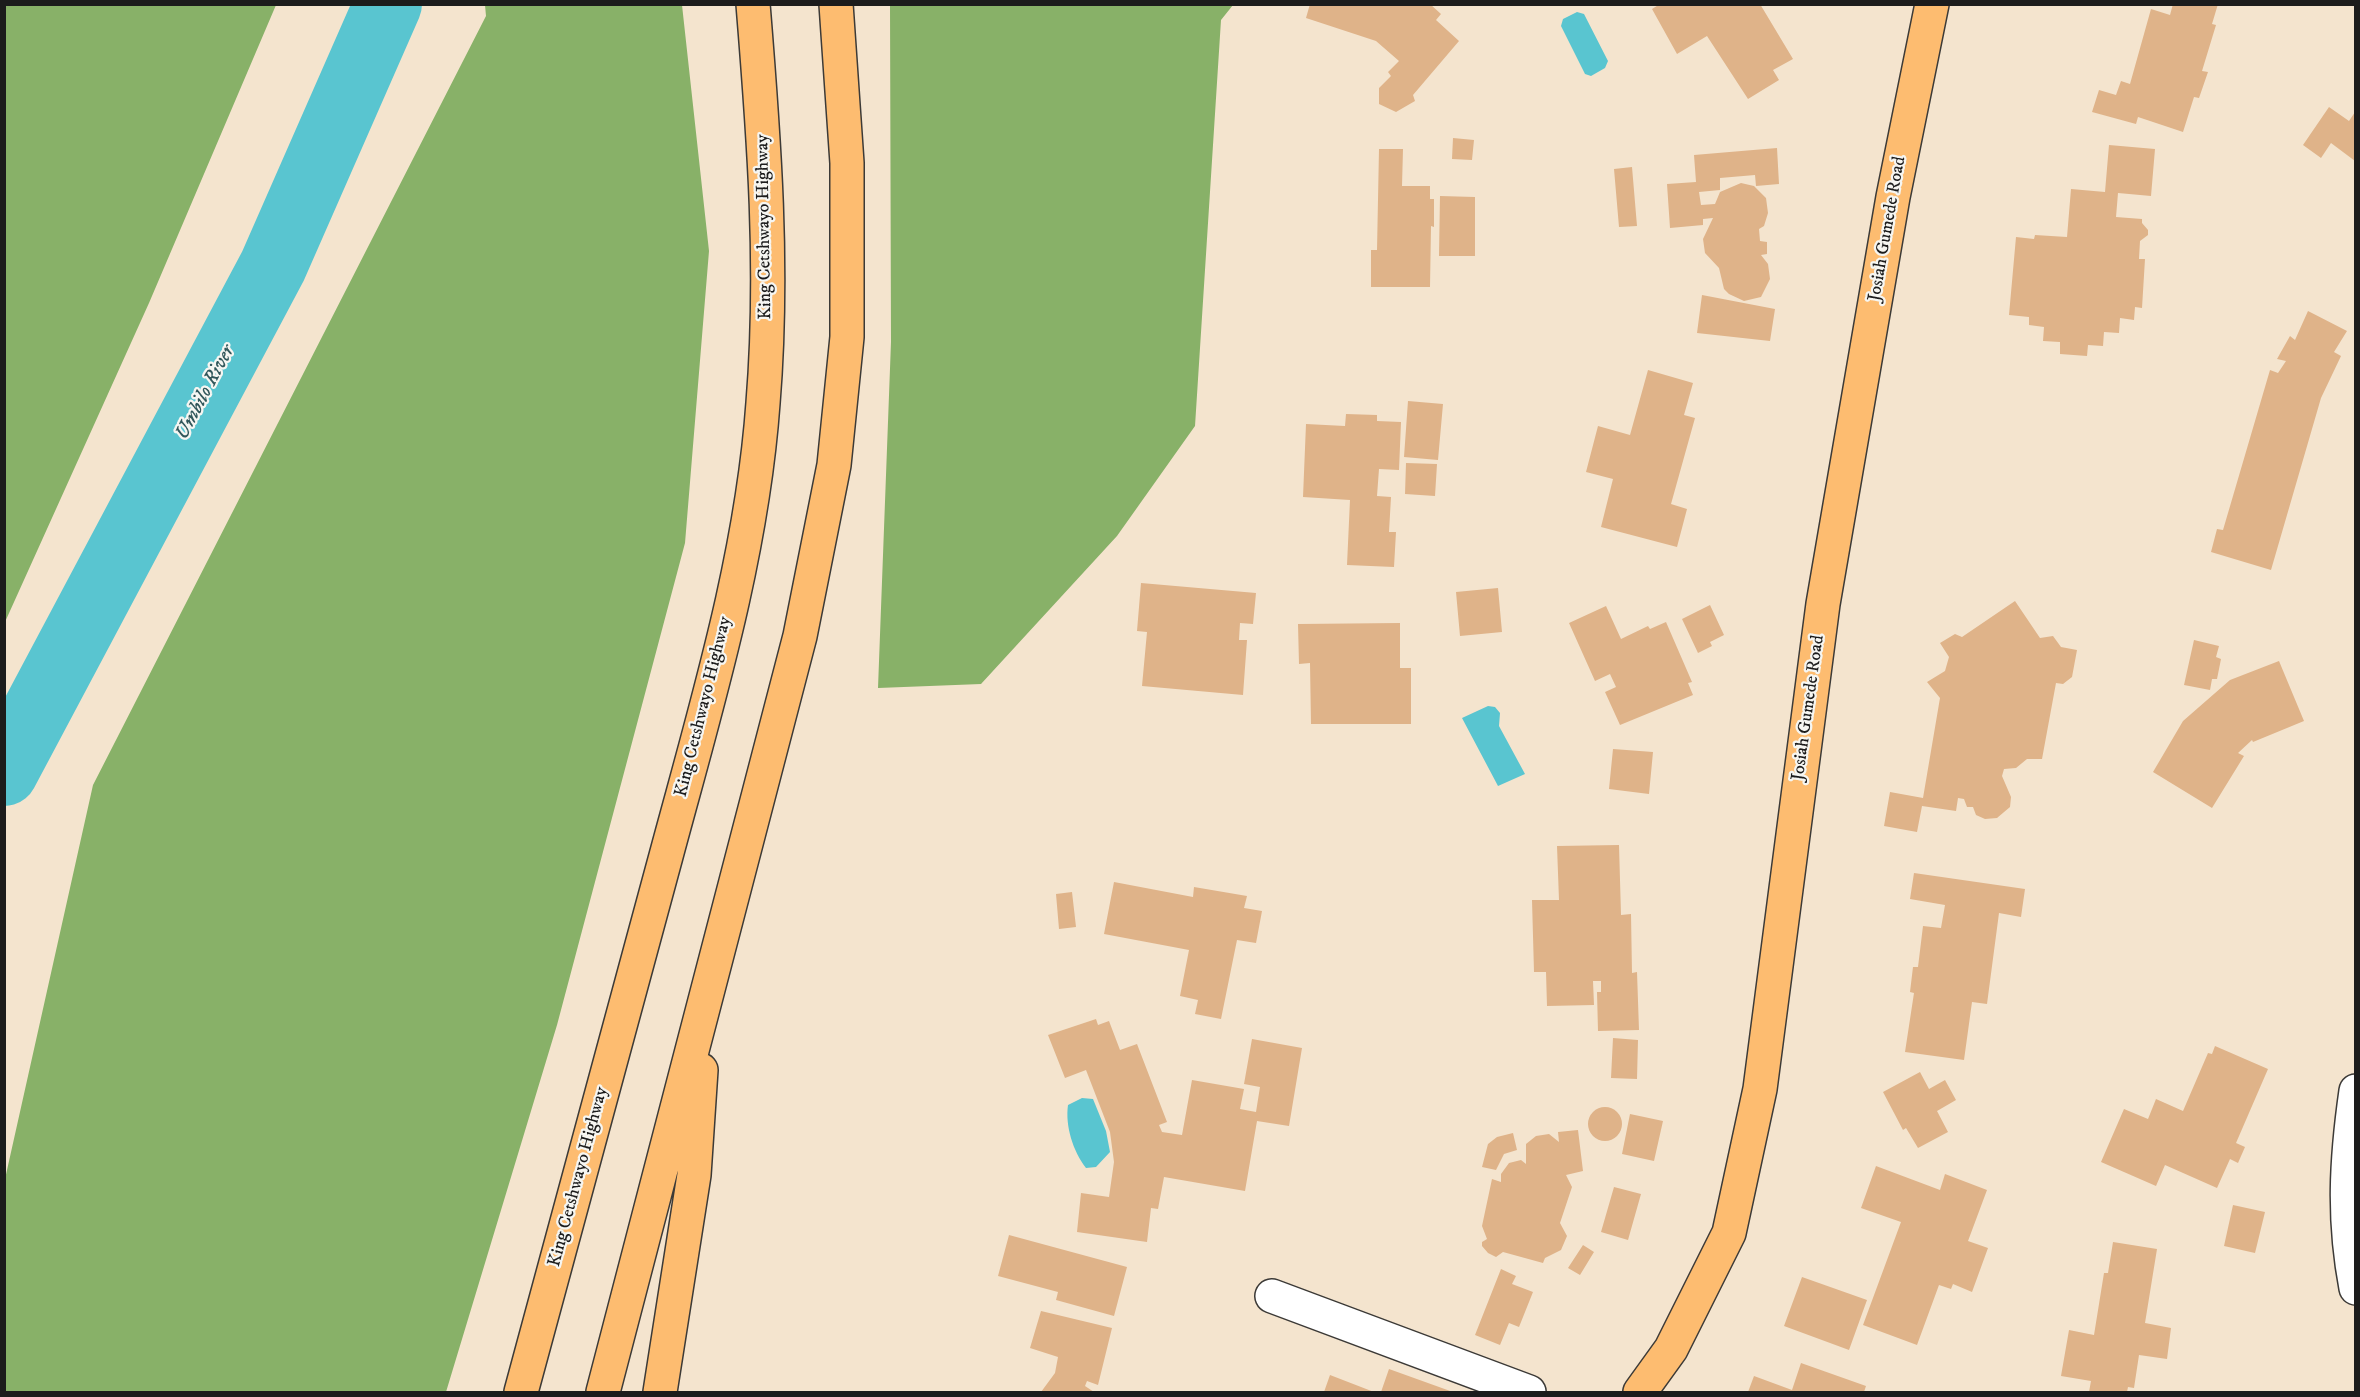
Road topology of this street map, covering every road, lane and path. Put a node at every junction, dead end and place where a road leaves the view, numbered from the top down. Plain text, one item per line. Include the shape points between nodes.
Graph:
1 (753, 4) edge
2 (836, 4) edge
3 (1932, 4) edge
4 (706, 991) junction
5 (2355, 1091) edge
6 (2355, 1288) edge
7 (1272, 1296) dead end
8 (521, 1392) edge
9 (603, 1392) edge
10 (660, 1392) edge
11 (1529, 1392) edge
12 (1640, 1392) edge

1 - 8 main road, King Cetshwayo Highway via 768,213 768,309 763,406 747,532 700,730
2 - 4 main road via 848,164 847,337 834,465 800,636
3 - 12 main road, Josiah Gumede Road via 1893,197 1823,604 1760,1089 1729,1233 1671,1349
4 - 9 main road
4 - 10 main road via 694,1175
5 - 6 street via 2345,1186
7 - 11 street

